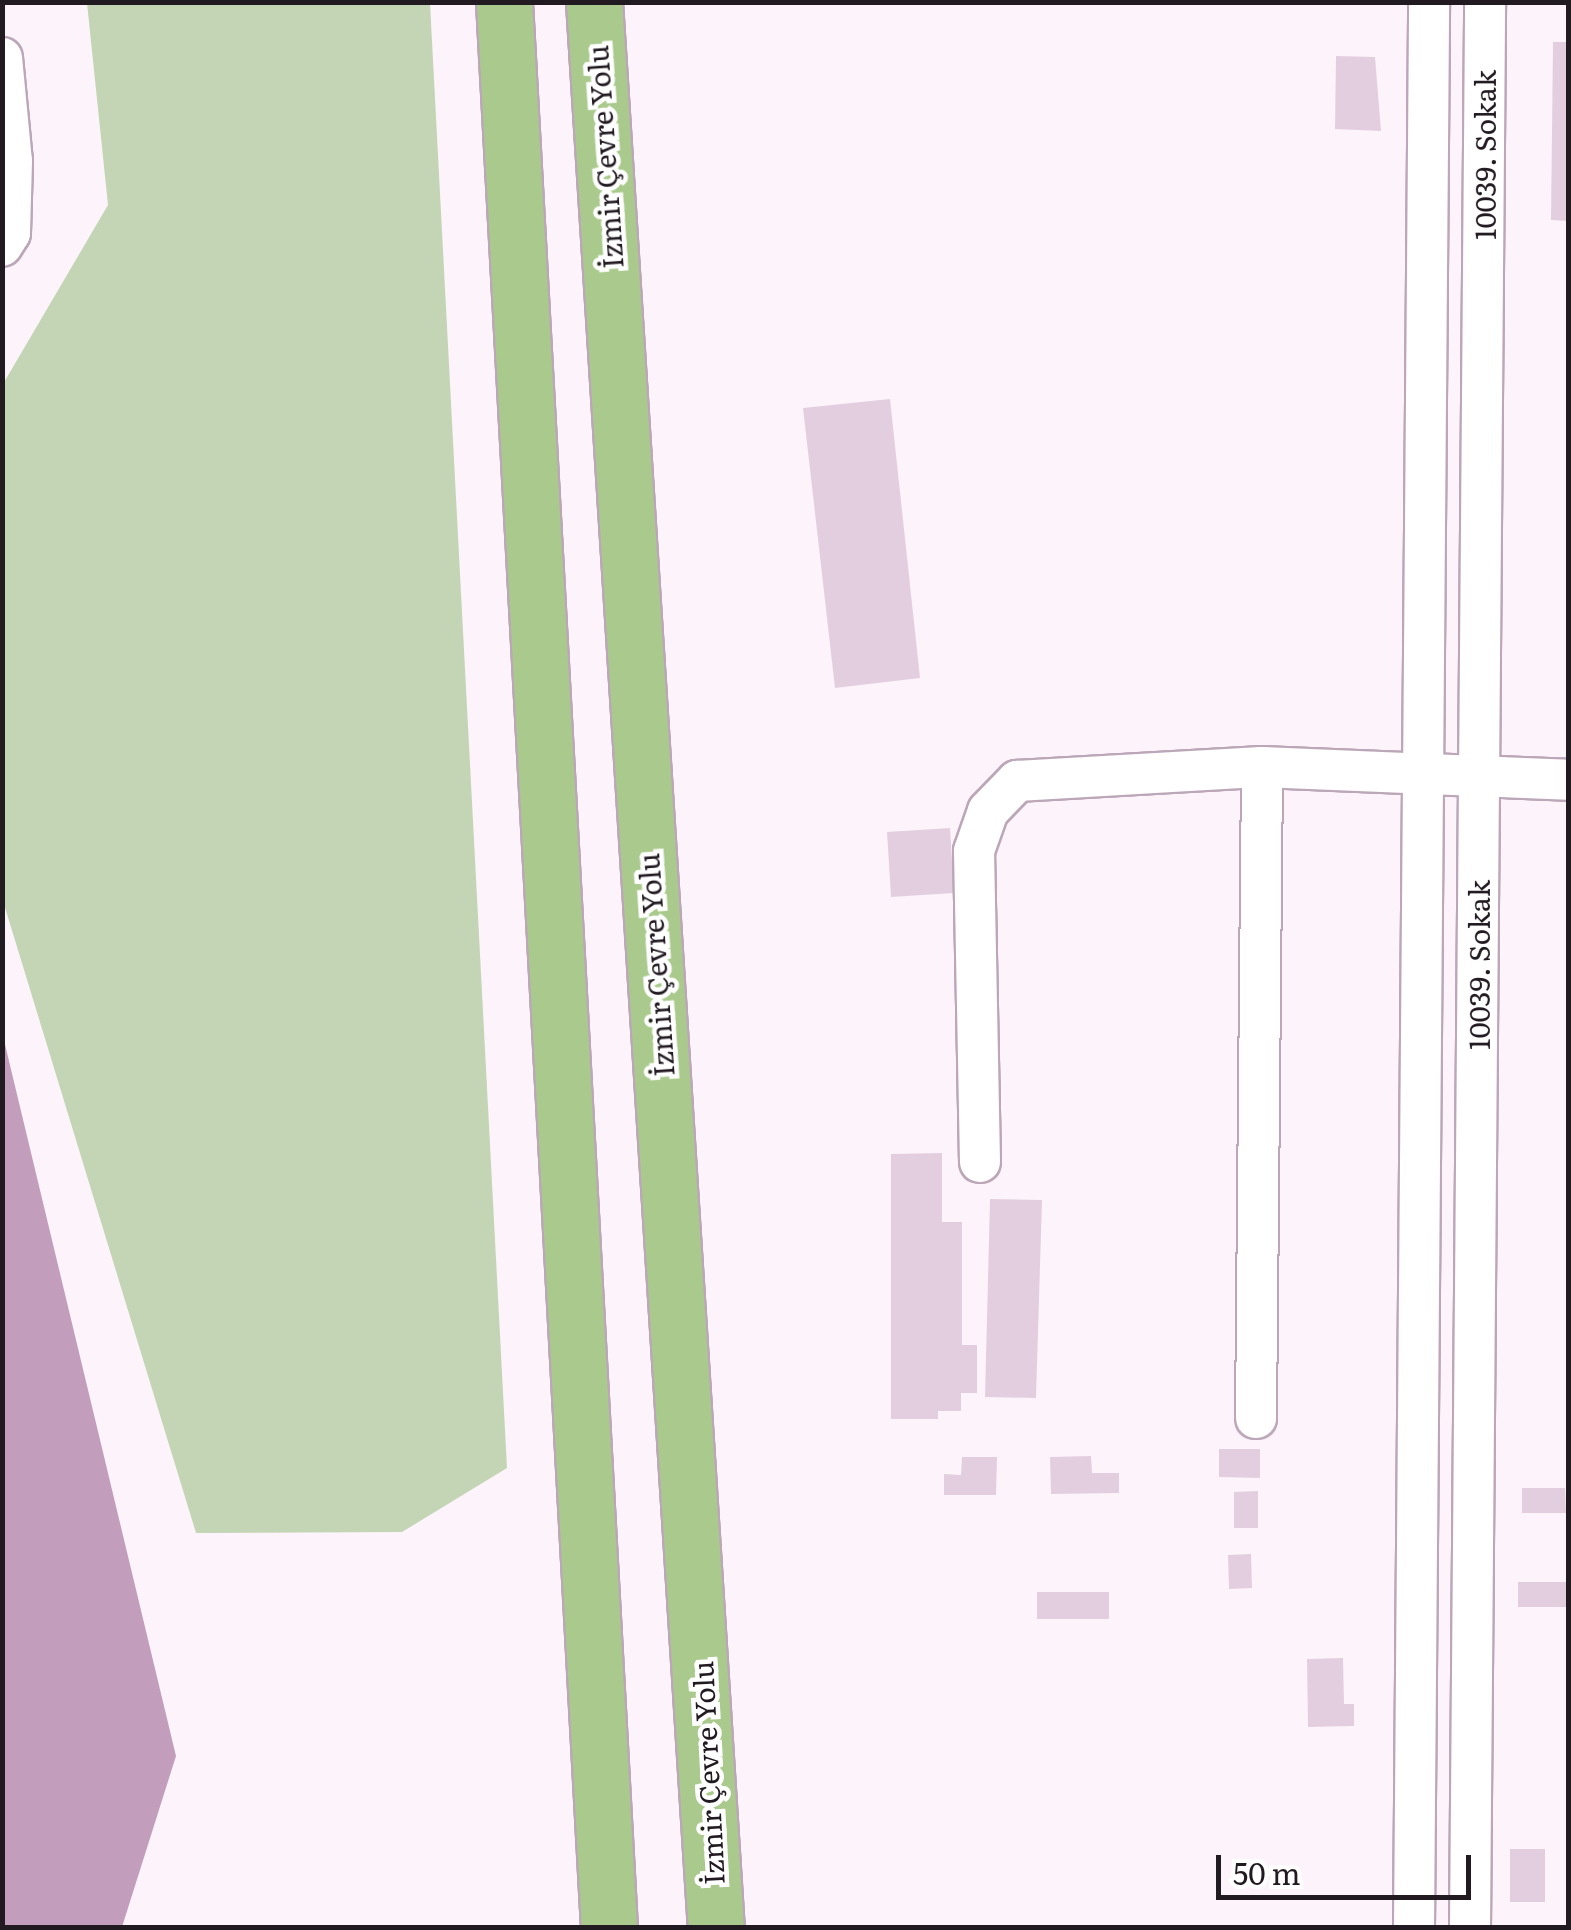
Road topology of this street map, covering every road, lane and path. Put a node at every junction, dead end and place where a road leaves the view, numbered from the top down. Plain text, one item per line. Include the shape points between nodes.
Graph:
1 (504, 2) edge
2 (594, 2) edge
3 (1429, 2) edge
4 (1486, 2) edge
5 (2, 58) edge
6 (2, 246) edge
7 (1262, 768) junction
8 (1422, 777) junction
9 (1480, 778) junction
10 (1568, 780) edge
11 (980, 1162) dead end
12 (1256, 1418) dead end
13 (706, 1757) junction
14 (606, 1920) edge
15 (716, 1928) edge
16 (731, 1928) edge
17 (1414, 1928) edge
18 (1470, 1928) edge

1 - 14 highway
2 - 13 highway, İzmir Çevre Yolu
3 - 8 street, 10039. Sokak
4 - 9 street, 10039. Sokak
5 - 6 street via 12,162 10,233
7 - 8 street
7 - 11 street via 1017,781 988,811 974,851
7 - 12 street
8 - 9 street
8 - 17 street, 10039. Sokak
9 - 10 street
9 - 18 street, 10039. Sokak
13 - 15 highway, İzmir Çevre Yolu
13 - 16 highway

